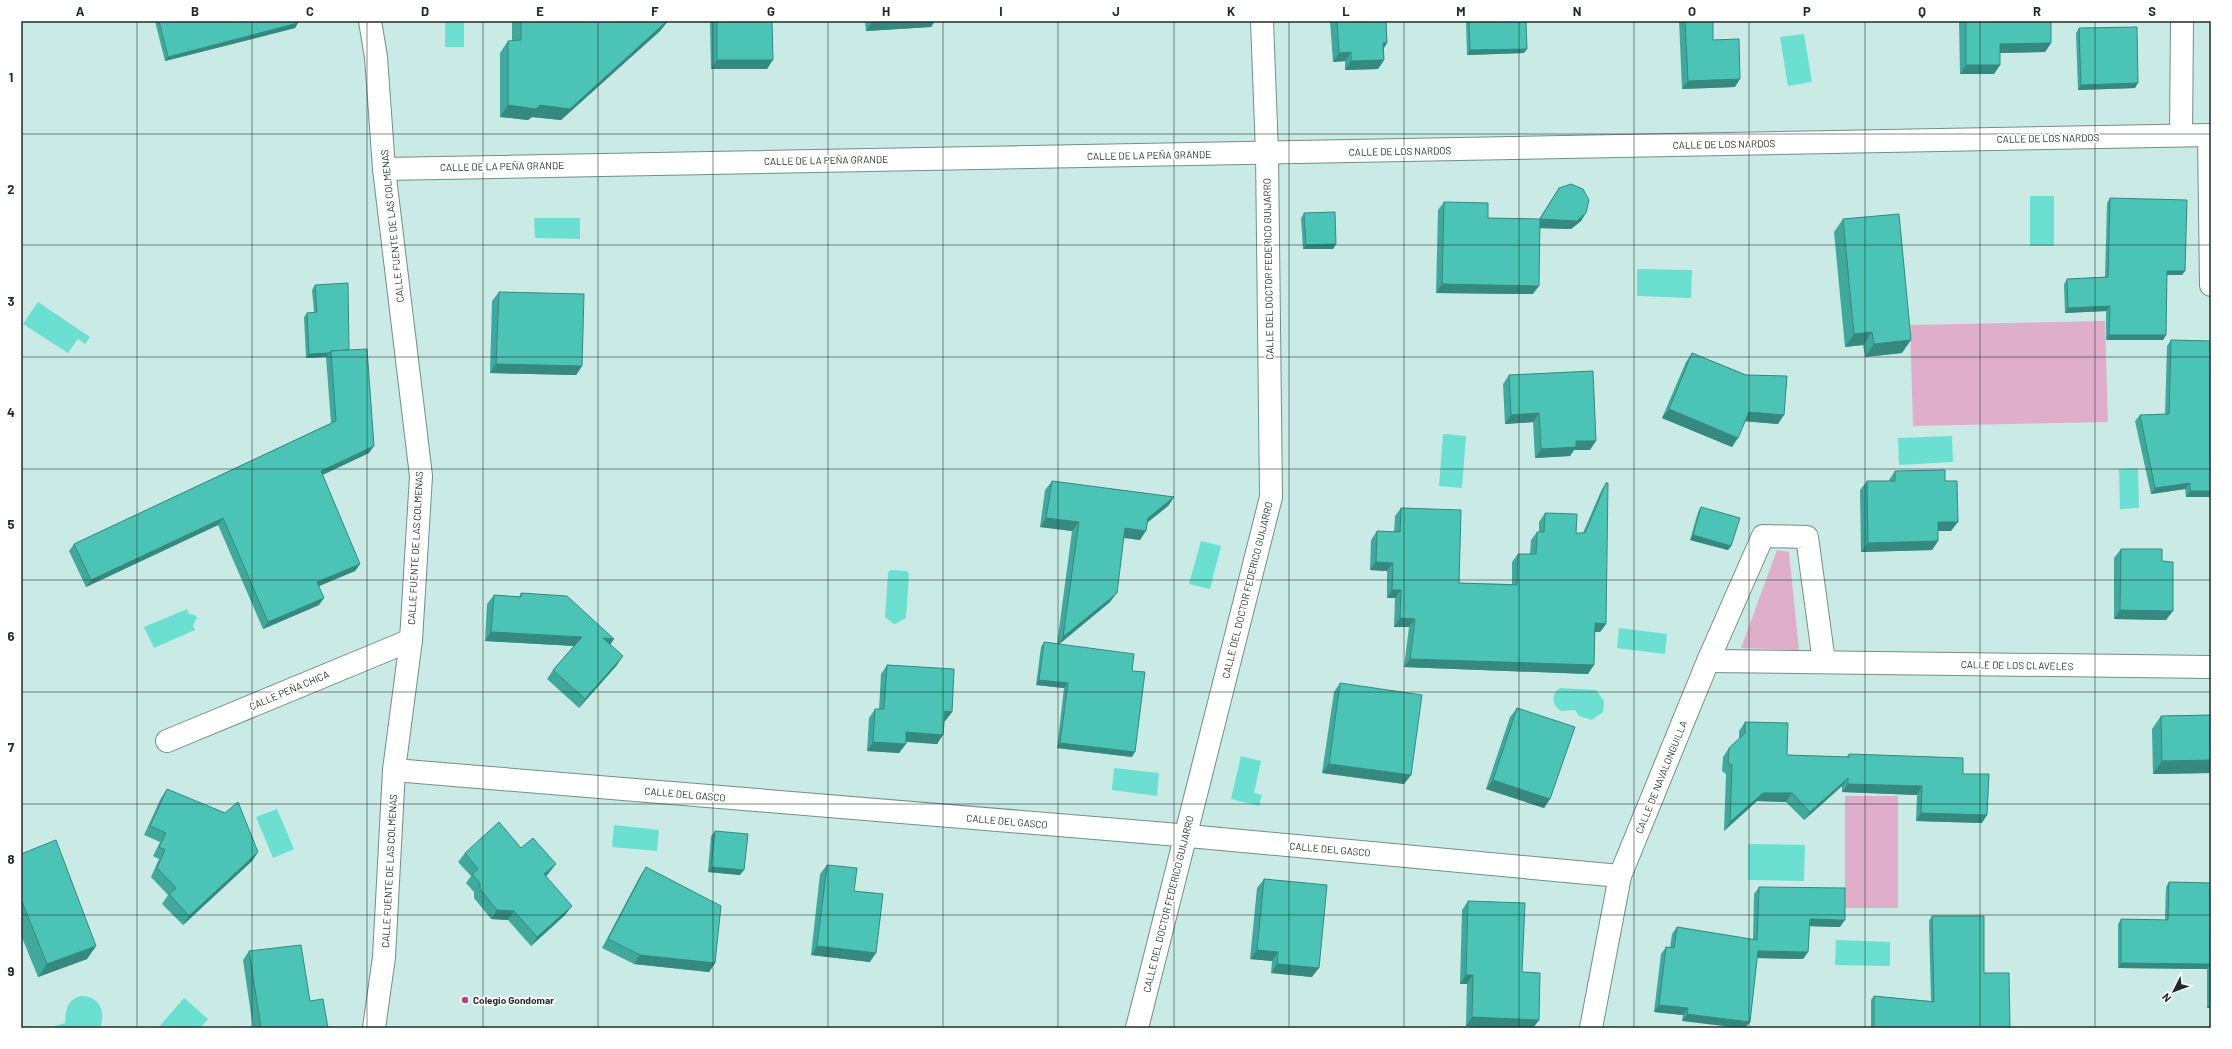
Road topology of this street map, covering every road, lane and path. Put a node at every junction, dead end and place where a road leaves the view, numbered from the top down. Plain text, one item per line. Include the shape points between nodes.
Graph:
1 (370, 21) edge
2 (1262, 21) edge
3 (2182, 21) edge
4 (2210, 135) edge
5 (2181, 136) junction
6 (1267, 153) junction
7 (384, 169) junction
8 (2211, 285) edge
9 (411, 640) junction
10 (1708, 661) junction
11 (1824, 662) junction
12 (2211, 667) edge
13 (167, 741) dead end
14 (394, 770) junction
15 (1184, 837) junction
16 (1620, 876) junction
17 (374, 1028) edge
18 (1137, 1028) edge
19 (1591, 1028) edge

1 - 7 street, CALLE FUENTE DE LAS COLMENAS via 376,57
2 - 6 street, CALLE DEL DOCTOR FEDERICO GUIJARRO
3 - 5 street
4 - 5 street, CALLE DE LOS NARDOS
4 - 8 street, CALLE DE LOS NARDOS
5 - 6 street, CALLE DE LOS NARDOS
6 - 7 street, CALLE DE LA PEÑA GRANDE
6 - 15 street, CALLE DEL DOCTOR FEDERICO GUIJARRO via 1271,497
7 - 9 street, CALLE FUENTE DE LAS COLMENAS via 421,476
9 - 13 street, CALLE PEÑA CHICA
9 - 14 street, CALLE FUENTE DE LAS COLMENAS
10 - 11 street, CALLE DE LOS CLAVELES
10 - 11 street, CALLE DE NAVALONGUILLA via 1762,536 1807,537
10 - 16 street, CALLE DE NAVALONGUILLA
11 - 12 street, CALLE DE LOS CLAVELES
14 - 15 street, CALLE DEL GASCO
14 - 17 street, CALLE FUENTE DE LAS COLMENAS via 384,957
15 - 16 street, CALLE DEL GASCO
15 - 18 street, CALLE DEL DOCTOR FEDERICO GUIJARRO
16 - 19 street, CALLE DE NAVALONGUILLA

